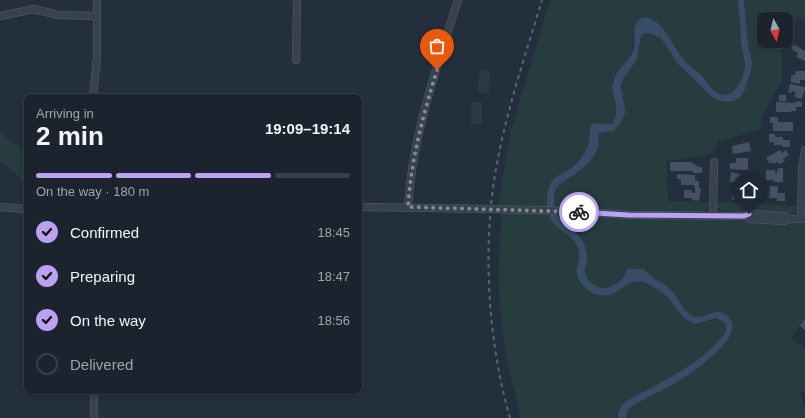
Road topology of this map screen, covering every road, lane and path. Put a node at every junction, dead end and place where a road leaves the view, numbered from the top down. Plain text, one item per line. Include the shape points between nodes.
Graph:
1 (97, 0) edge
2 (297, 0) edge
3 (458, 0) edge
4 (0, 16) edge
5 (97, 16) junction
6 (296, 60) dead end
7 (93, 94) edge
8 (805, 150) edge
9 (714, 162) dead end
10 (0, 207) edge
11 (362, 207) edge
12 (408, 207) junction
13 (24, 208) edge
14 (713, 215) junction
15 (803, 219) edge
16 (94, 394) edge
17 (94, 418) edge

1 - 5 street
2 - 6 street
3 - 12 street via 422,119
4 - 5 street via 34,9 58,15
5 - 7 street
8 - 15 street via 802,169
9 - 14 street
10 - 13 street
11 - 12 street
12 - 14 street via 628,215
14 - 15 street via 749,214
16 - 17 street

